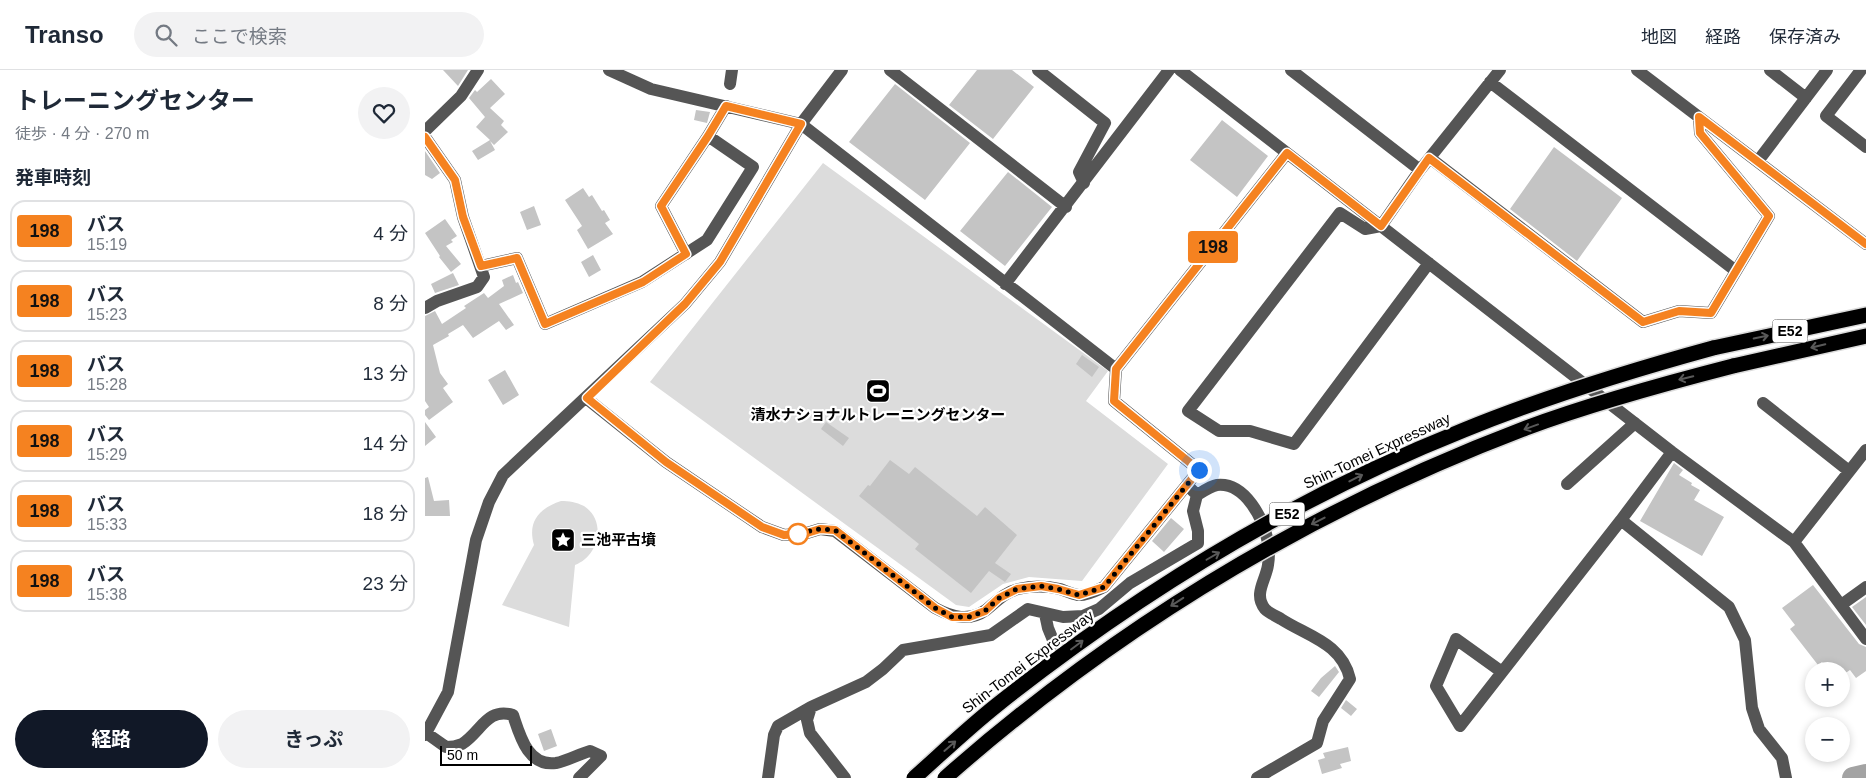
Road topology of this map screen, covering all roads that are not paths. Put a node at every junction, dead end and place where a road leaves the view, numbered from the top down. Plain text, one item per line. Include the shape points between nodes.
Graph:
1 (478, 70) edge
2 (609, 70) edge
3 (732, 70) edge
4 (842, 70) edge
5 (890, 70) edge
6 (1037, 70) edge
7 (1169, 70) edge
8 (1180, 70) edge
9 (1291, 70) edge
10 (1500, 70) edge
11 (1637, 70) edge
12 (1770, 70) edge
13 (1827, 70) edge
14 (1861, 70) edge
15 (1490, 82) junction
16 (730, 84) dead end
17 (1806, 98) junction
18 (726, 106) junction
19 (1699, 117) junction
20 (801, 124) junction
21 (425, 132) edge
22 (708, 136) junction
23 (425, 137) edge
24 (1866, 146) edge
25 (1287, 153) junction
26 (1429, 158) junction
27 (1758, 161) junction
28 (1420, 170) junction
29 (1084, 183) junction
30 (1065, 207) junction
31 (1381, 226) junction
32 (1866, 244) edge
33 (686, 254) junction
34 (1429, 263) junction
35 (481, 266) junction
36 (1736, 271) junction
37 (1005, 284) junction
38 (425, 308) edge
39 (1866, 315) edge
40 (1866, 336) edge
41 (1116, 369) junction
42 (587, 398) junction
43 (1763, 403) dead end
44 (1635, 422) junction
45 (1866, 450) edge
46 (1672, 452) junction
47 (1849, 471) junction
48 (1567, 484) dead end
49 (1187, 485) junction
50 (1197, 495) junction
51 (1621, 520) junction
52 (1794, 542) junction
53 (1866, 586) edge
54 (1841, 605) junction
55 (1045, 614) junction
56 (1866, 639) edge
57 (1055, 645) dead end
58 (1502, 672) junction
59 (811, 707) junction
60 (426, 734) edge
61 (579, 778) edge
62 (768, 778) edge
63 (845, 778) edge
64 (914, 778) edge
65 (945, 778) edge
66 (1257, 778) edge
67 (1786, 778) edge

1 - 21 street via 461,96
2 - 18 street via 651,89
3 - 16 street
4 - 20 street
5 - 30 street
6 - 29 street via 1105,123 1079,172
7 - 29 street
8 - 25 street
9 - 28 street
10 - 15 street
11 - 19 street
12 - 17 street
13 - 17 street
14 - 24 street via 1826,116
15 - 26 street
15 - 36 street
17 - 27 street
18 - 20 street
18 - 22 street
19 - 27 street
19 - 36 street via 1700,133 1769,216
20 - 37 street
20 - 42 street via 720,262 685,304
22 - 33 street via 661,206
22 - 33 street via 753,167 707,240
23 - 35 street via 455,180 463,217
25 - 31 street
25 - 41 street
26 - 28 street
26 - 36 street via 1643,322 1679,311 1711,313
27 - 32 street
28 - 31 street
29 - 30 street
30 - 37 street
31 - 34 street
31 - 34 street via 1365,229 1341,213 1188,411 1219,431 1250,431 1294,444
33 - 35 street via 643,282 545,324 517,258
34 - 44 street
35 - 38 street via 484,277 477,287
37 - 41 street
64 -> 39 highway, Shin-Tomei Expressway / E52, bridge via 996,706 1088,637 1172,580 1272,521 1371,470 1463,430 1612,377 1713,348
40 -> 65 highway, E52, bridge via 1733,366 1583,408 1380,490 1283,539 1182,598 1046,694
41 - 49 street via 1114,401 1199,470
42 - 49 street via 666,462 762,527 784,535 835,530 935,608 952,617 969,617 985,611 999,598 1017,589 1041,586 1079,595 1104,587
42 - 60 street via 503,475 489,502 476,540 448,692
43 - 47 street
44 - 46 street
44 - 48 street
45 - 47 street
46 - 51 street
46 - 52 street
47 - 52 street
49 - 50 street
50 - 55 street via 1193,512 1198,531 1197,543 1083,616
50 - 66 street via 1216,485 1232,487 1245,495 1257,510 1268,543 1268,566 1260,589 1261,601 1266,609 1296,629 1319,638 1333,649 1350,679 1323,721 1317,743
51 - 58 street
51 - 67 street via 1729,607 1745,640 1752,708 1759,729 1782,758
52 - 54 street
53 - 54 street
54 - 56 street
55 - 57 street
55 - 59 street via 1028,609 991,636 903,650 866,682
58 - 58 street via 1484,695 1460,726 1436,686 1456,639
59 - 62 street via 778,726
59 - 63 street via 807,720 809,733
60 - 61 street via 446,748 460,745 495,714 503,712 513,715 530,755 540,762 556,763 590,751 601,756

